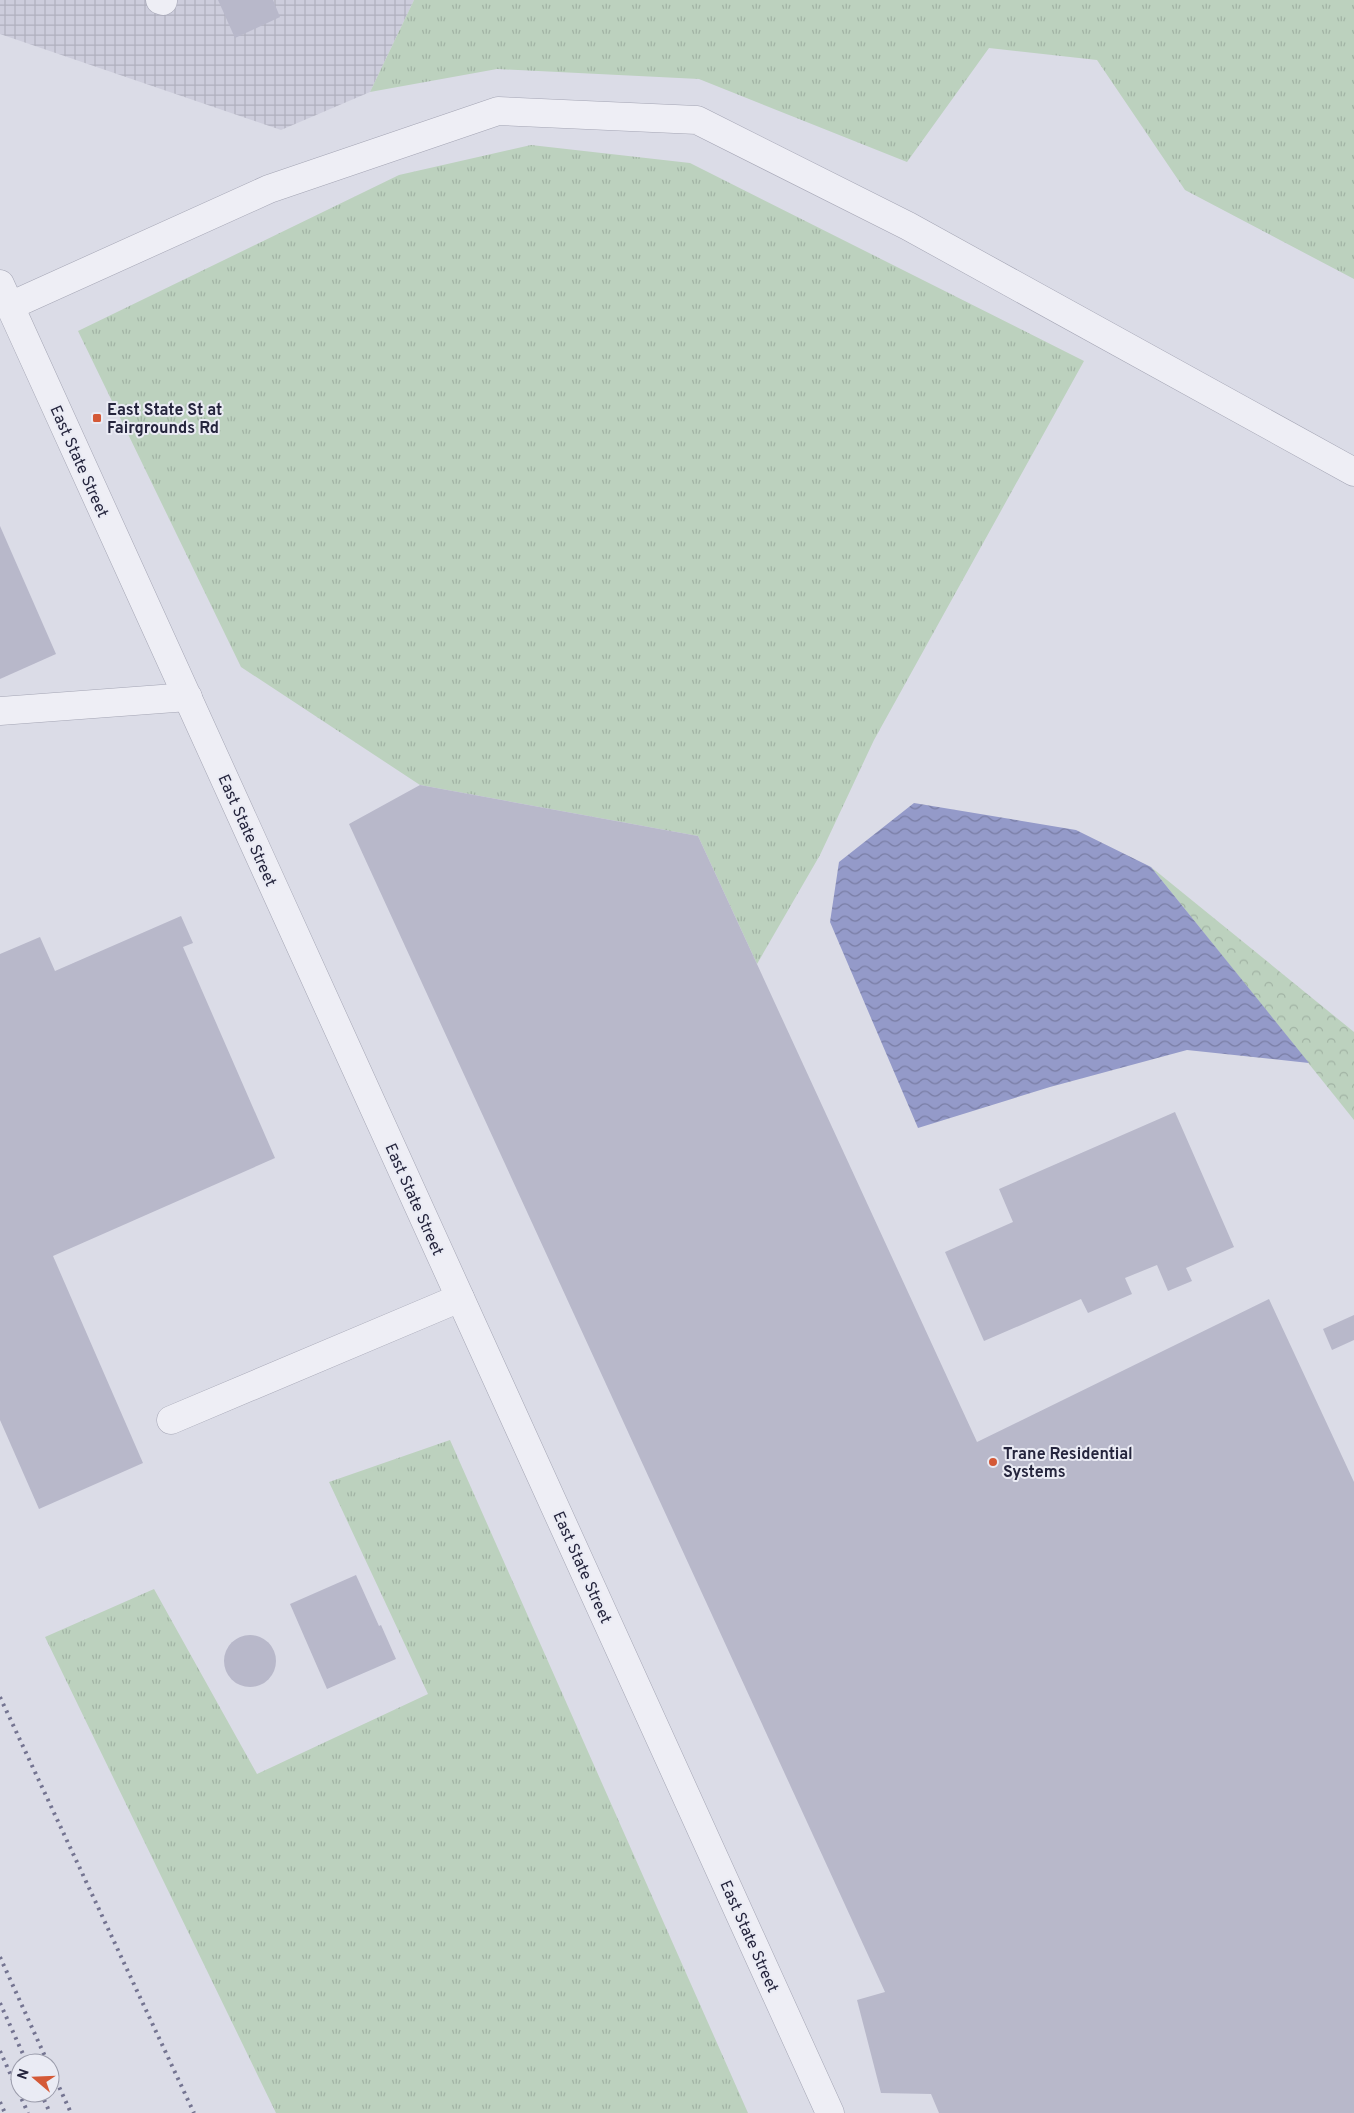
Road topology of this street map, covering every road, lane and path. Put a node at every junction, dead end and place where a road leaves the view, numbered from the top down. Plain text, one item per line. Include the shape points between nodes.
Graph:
1 (5, 295) edge
2 (1354, 472) edge
3 (188, 697) junction
4 (0, 711) edge
5 (460, 1298) junction
6 (171, 1420) dead end
7 (830, 2113) edge

1 - 2 street via 269,189 498,111 697,120 908,226
1 - 3 street, East State Street
3 - 4 street
3 - 5 street, East State Street
5 - 6 street
5 - 7 street, East State Street

